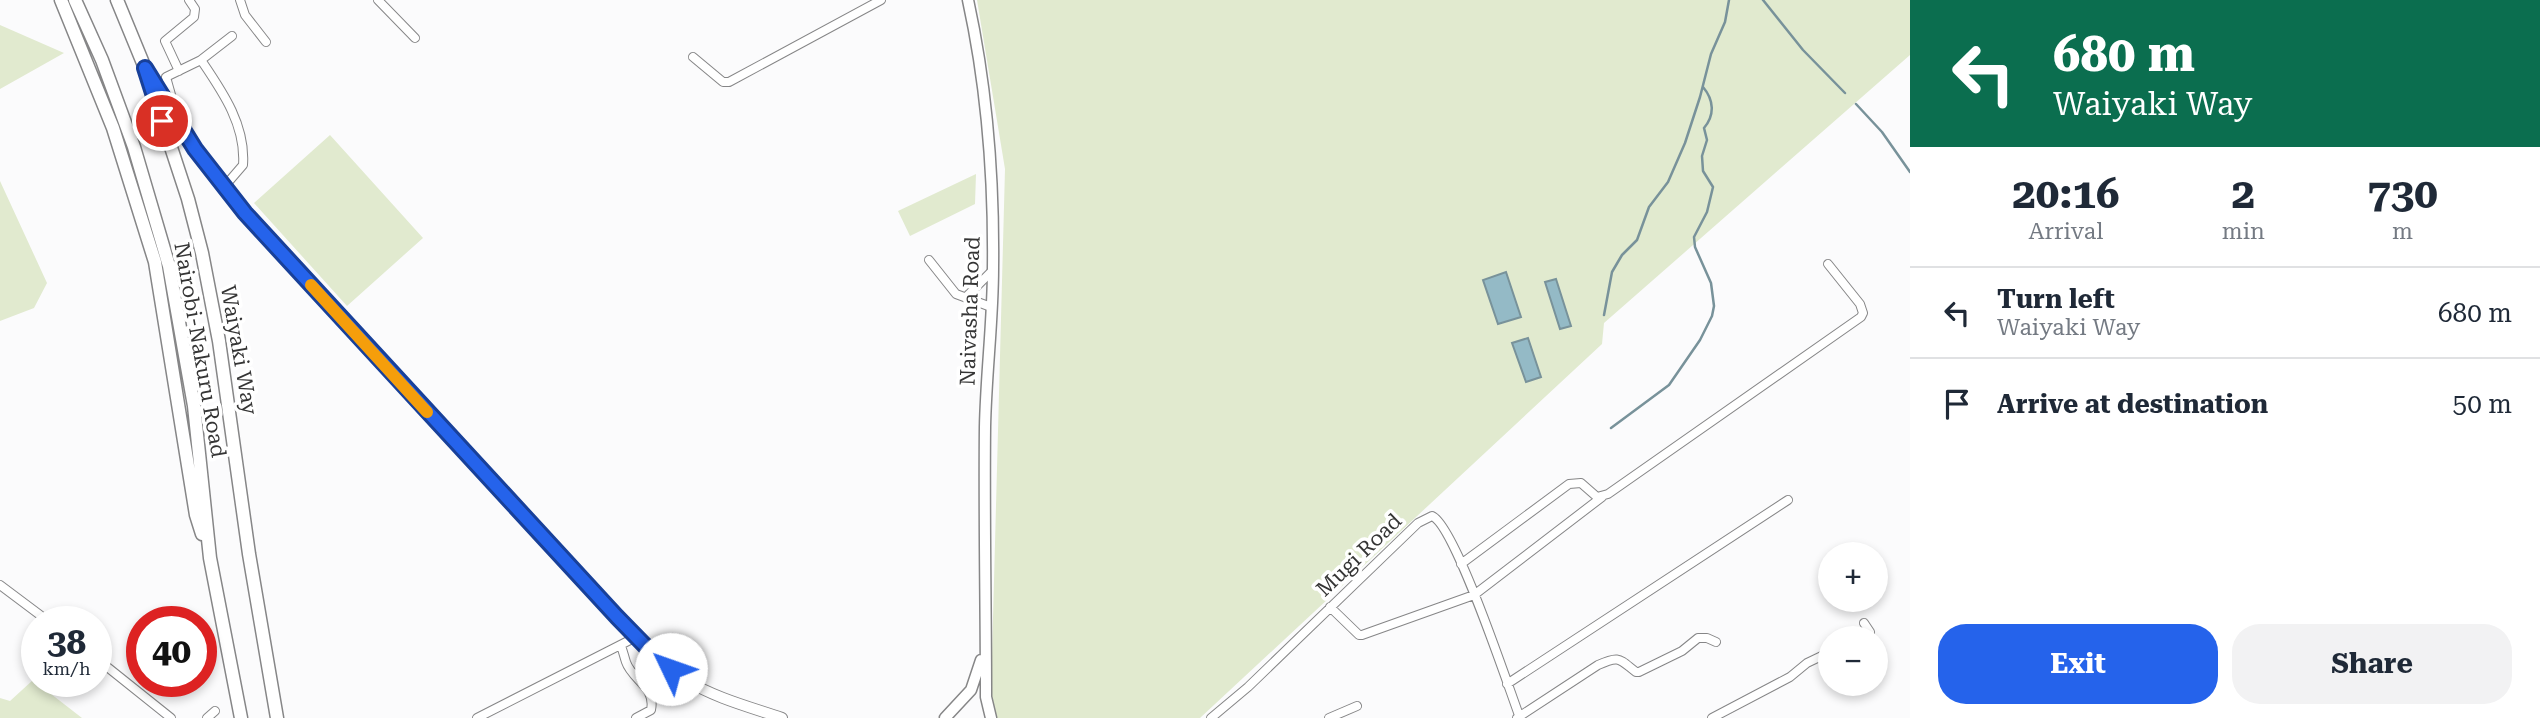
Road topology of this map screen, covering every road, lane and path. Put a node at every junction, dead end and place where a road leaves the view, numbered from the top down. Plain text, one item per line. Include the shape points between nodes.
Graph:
1 (61, 0) edge
2 (75, 0) edge
3 (117, 0) edge
4 (189, 0) edge
5 (240, 0) edge
6 (378, 0) edge
7 (881, 0) edge
8 (968, 0) edge
9 (232, 36) dead end
10 (415, 38) dead end
11 (266, 42) dead end
12 (693, 57) dead end
13 (201, 60) junction
14 (145, 68) junction
15 (179, 71) junction
16 (179, 122) junction
17 (224, 187) junction
18 (929, 260) dead end
19 (1828, 264) dead end
20 (993, 270) junction
21 (966, 297) junction
22 (992, 307) junction
23 (1602, 497) junction
24 (1788, 500) dead end
25 (210, 558) junction
26 (1461, 564) junction
27 (0, 585) edge
28 (1474, 595) junction
29 (28, 606) edge
30 (1330, 607) junction
31 (1864, 623) dead end
32 (986, 626) junction
33 (1866, 626) edge
34 (636, 637) junction
35 (1716, 642) dead end
36 (621, 646) junction
37 (1818, 658) edge
38 (112, 671) edge
39 (1507, 684) junction
40 (1357, 706) dead end
41 (1219, 710) junction
42 (215, 711) dead end
43 (766, 715) edge
44 (171, 718) edge
45 (207, 718) edge
46 (241, 718) edge
47 (277, 718) edge
48 (477, 718) edge
49 (636, 718) edge
50 (782, 718) edge
51 (945, 718) edge
52 (992, 718) edge
53 (1211, 718) edge
54 (1228, 718) edge
55 (1329, 718) edge
56 (1519, 718) edge
57 (1712, 718) edge

1 - 25 highway via 113,128 155,262 196,515
2 - 25 highway, Nairobi-Nakuru Road via 134,147 169,266 194,406
3 - 14 highway, Waiyaki Way
4 - 15 street via 194,17 165,41
5 - 11 street via 245,15
6 - 10 street
7 - 12 street via 729,82
8 - 20 main road, Naivasha Road via 990,161
9 - 13 street
13 - 15 street
13 - 17 street via 228,100 242,144 243,165
14 - 16 street
14 - 47 highway, Waiyaki Way via 188,199 204,265
15 - 16 street via 166,77
16 - 17 street
17 - 34 street
18 - 21 street via 956,294
19 - 23 street via 1860,304 1861,317
20 - 21 street
20 - 22 main road, Naivasha Road
21 - 22 street
22 - 32 main road, Naivasha Road via 985,425
23 - 26 street via 1581,483 1569,484
23 - 28 street
24 - 39 street
25 - 46 highway, Nairobi-Nakuru Road
26 - 28 street, Mugi Road
26 - 30 street, Mugi Road via 1437,517 1427,517
27 - 29 street
28 - 30 street via 1362,635
28 - 39 street, Mugi Road
30 - 41 street, Mugi Road
31 - 33 street
32 - 51 main road, Naivasha Road via 977,677
32 - 52 main road, Naivasha Road via 986,697
34 - 36 street
34 - 43 street via 684,679
35 - 56 street via 1698,638 1682,651 1636,672 1612,658
36 - 48 street
36 - 49 street via 626,663 650,693 650,710
37 - 57 street
38 - 44 street
39 - 56 street, Mugi Road
40 - 55 street
41 - 53 street, Mugi Road
41 - 54 street
42 - 45 street
43 - 50 street

